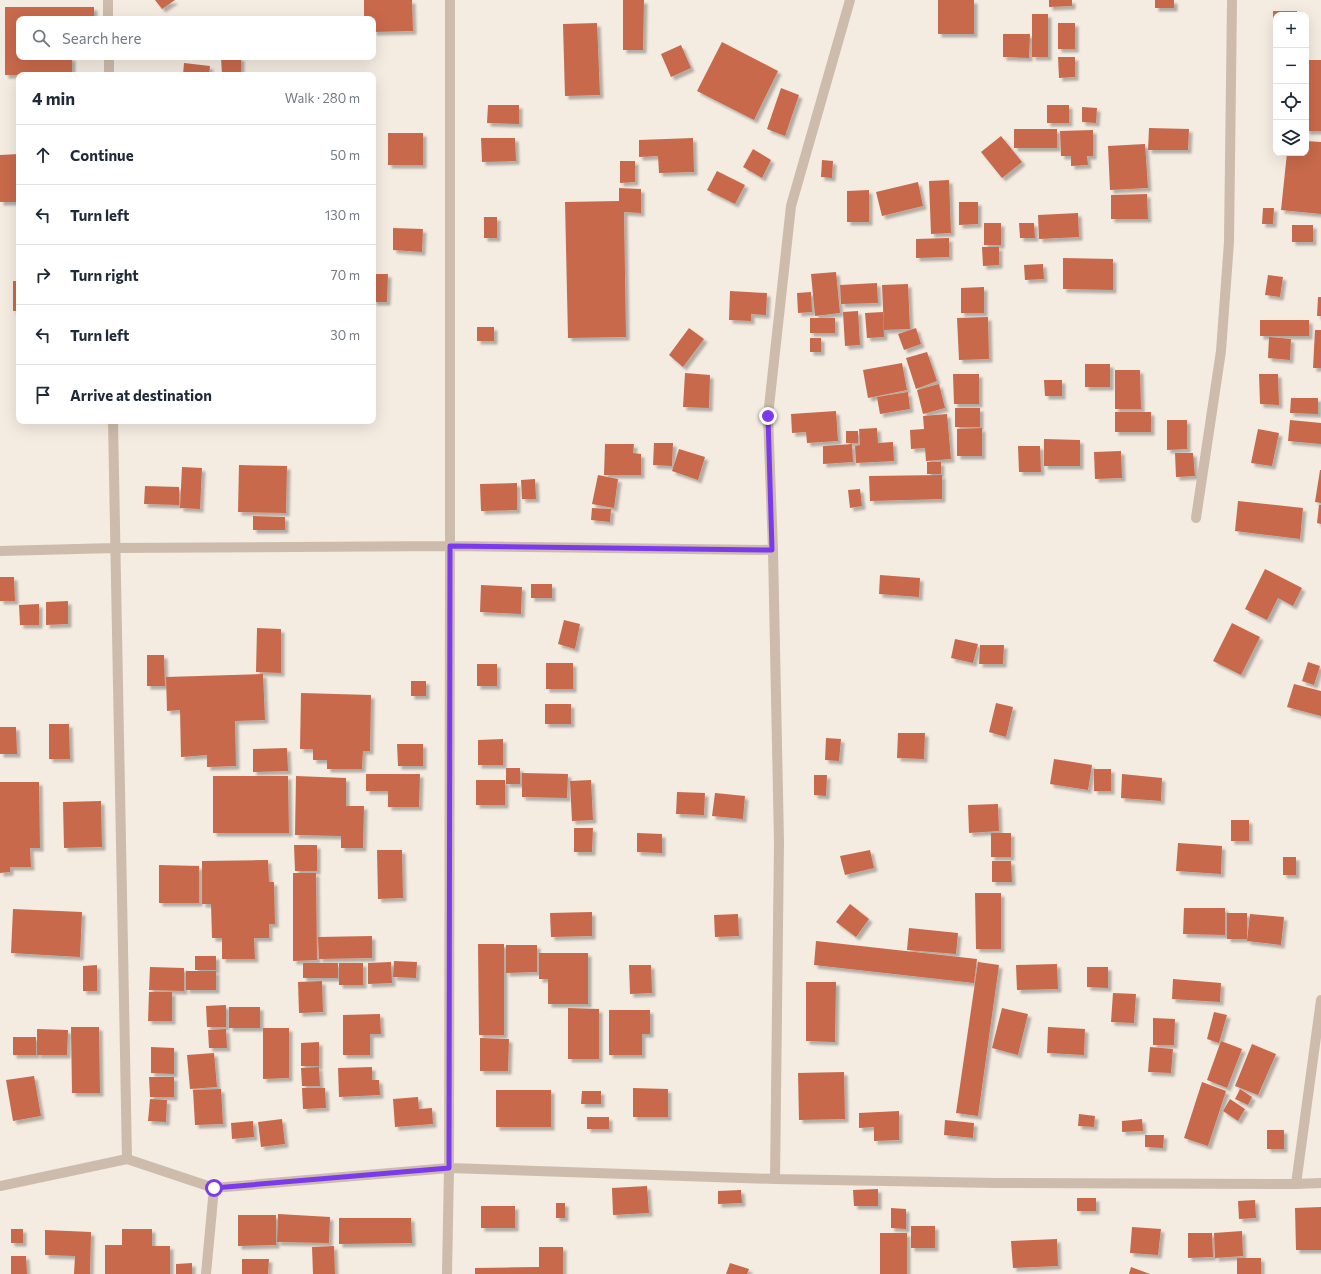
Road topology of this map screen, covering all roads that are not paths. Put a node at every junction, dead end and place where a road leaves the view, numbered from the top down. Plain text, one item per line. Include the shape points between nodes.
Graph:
1 (108, 0) edge
2 (450, 0) edge
3 (850, 0) edge
4 (1232, 0) edge
5 (108, 16) edge
6 (109, 60) edge
7 (109, 72) edge
8 (113, 424) edge
9 (1196, 518) dead end
10 (450, 546) junction
11 (115, 548) junction
12 (772, 550) junction
13 (0, 551) edge
14 (1321, 1000) edge
15 (126, 1159) junction
16 (449, 1168) junction
17 (775, 1179) junction
18 (1321, 1183) edge
19 (1296, 1184) junction
20 (0, 1186) edge
21 (214, 1188) junction
22 (206, 1274) edge
23 (447, 1274) edge

1 - 5 street
2 - 10 street
3 - 12 street via 791,206 768,416
4 - 9 street via 1229,242 1221,351
6 - 7 street
8 - 11 street
10 - 11 street
10 - 12 street
10 - 16 street
11 - 13 street
11 - 15 street
12 - 17 street via 779,842
14 - 19 street
15 - 20 street
15 - 21 street
16 - 17 street
16 - 21 street
16 - 23 street
17 - 19 street
18 - 19 street
21 - 22 street

